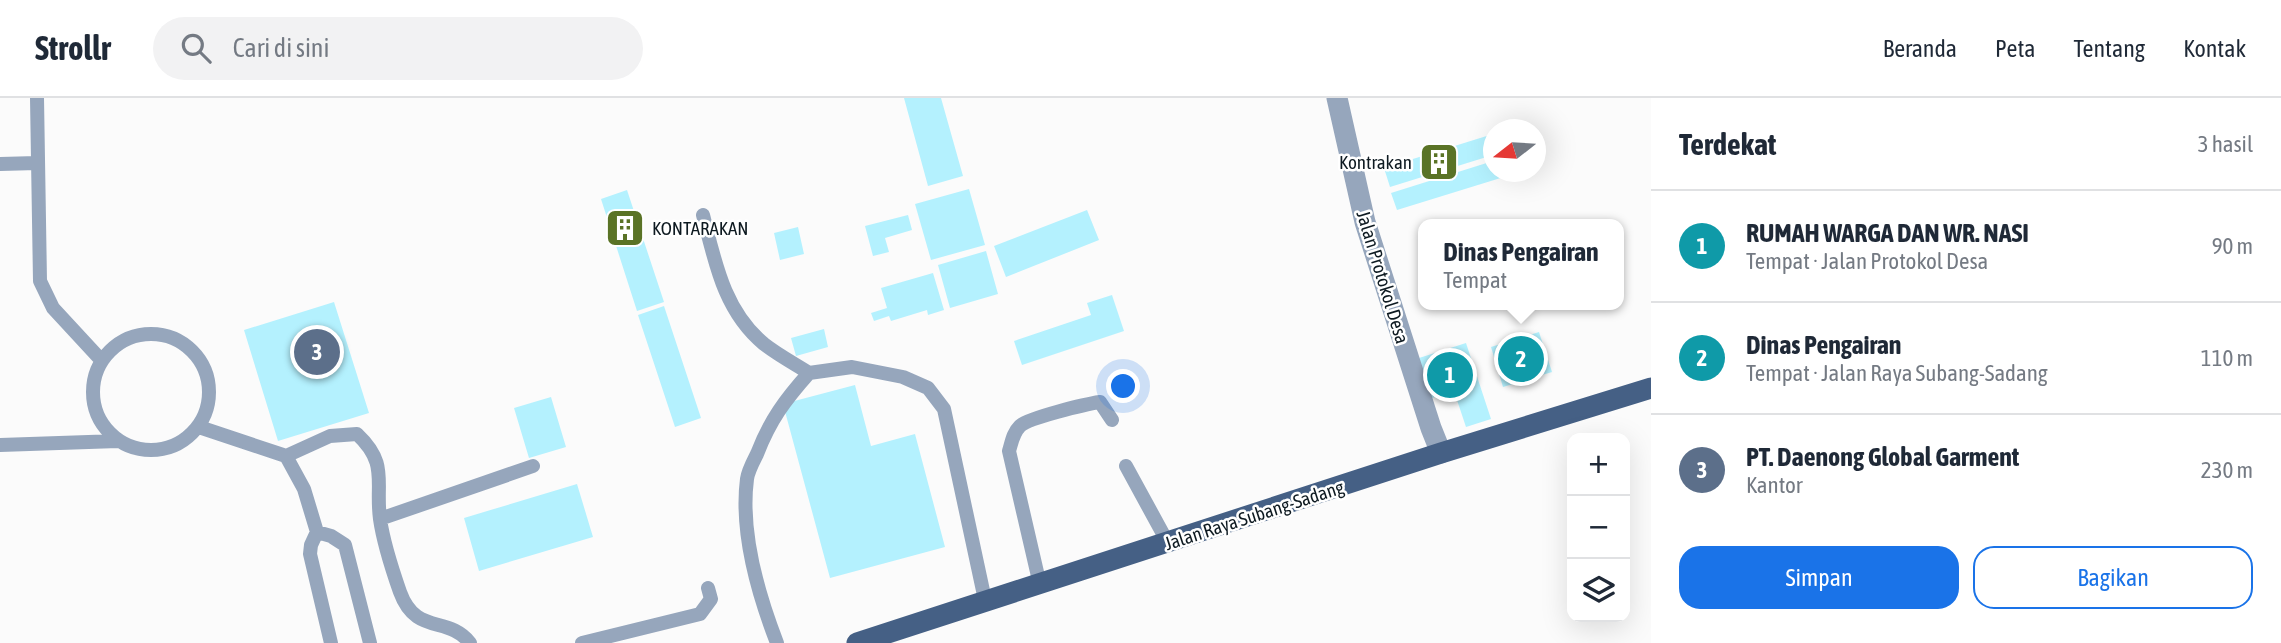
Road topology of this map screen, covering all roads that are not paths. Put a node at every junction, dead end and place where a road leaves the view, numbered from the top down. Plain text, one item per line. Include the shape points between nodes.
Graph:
1 (37, 98) edge
2 (1337, 98) edge
3 (37, 163) junction
4 (0, 164) edge
5 (703, 215) dead end
6 (102, 362) junction
7 (809, 373) junction
8 (1651, 388) edge
9 (1112, 420) dead end
10 (199, 427) junction
11 (118, 441) junction
12 (0, 445) edge
13 (1441, 453) junction
14 (286, 456) junction
15 (533, 466) dead end
16 (1126, 466) dead end
17 (380, 519) junction
18 (317, 532) junction
19 (1168, 543) junction
20 (1040, 585) junction
21 (708, 588) dead end
22 (985, 600) junction
23 (331, 643) edge
24 (370, 643) edge
25 (470, 643) edge
26 (582, 643) edge
27 (777, 643) edge
28 (857, 643) edge

1 - 3 lane
2 - 13 street, Jalan Protokol Desa via 1365,222
3 - 4 lane
3 - 6 lane via 40,282 53,307
5 - 7 lane via 721,284 731,304 763,344
6 - 10 lane via 111,349 131,337 153,333 176,338 195,352 206,372 210,395
6 - 11 lane via 92,390 96,413
7 - 22 lane via 852,367 903,377 928,388 944,409
7 - 27 lane via 767,426 747,478 747,542
8 - 13 main road, Jalan Raya Subang-Sadang
9 - 20 lane via 1100,402 1087,403 1022,424 1013,435 1009,451
10 - 11 lane via 172,448 149,452
10 - 14 lane
11 - 12 lane
13 - 19 main road, Jalan Raya Subang-Sadang
14 - 17 lane via 330,436 357,435 370,446 378,462
14 - 18 lane via 304,489
15 - 17 lane
16 - 19 lane
17 - 25 lane via 401,594 414,617 456,630
18 - 23 lane via 311,544 311,563
18 - 24 lane via 345,545
19 - 20 main road, Jalan Raya Subang-Sadang
20 - 22 main road, Jalan Raya Subang-Sadang
21 - 26 lane via 711,599 700,614
22 - 28 main road, Jalan Raya Subang-Sadang

